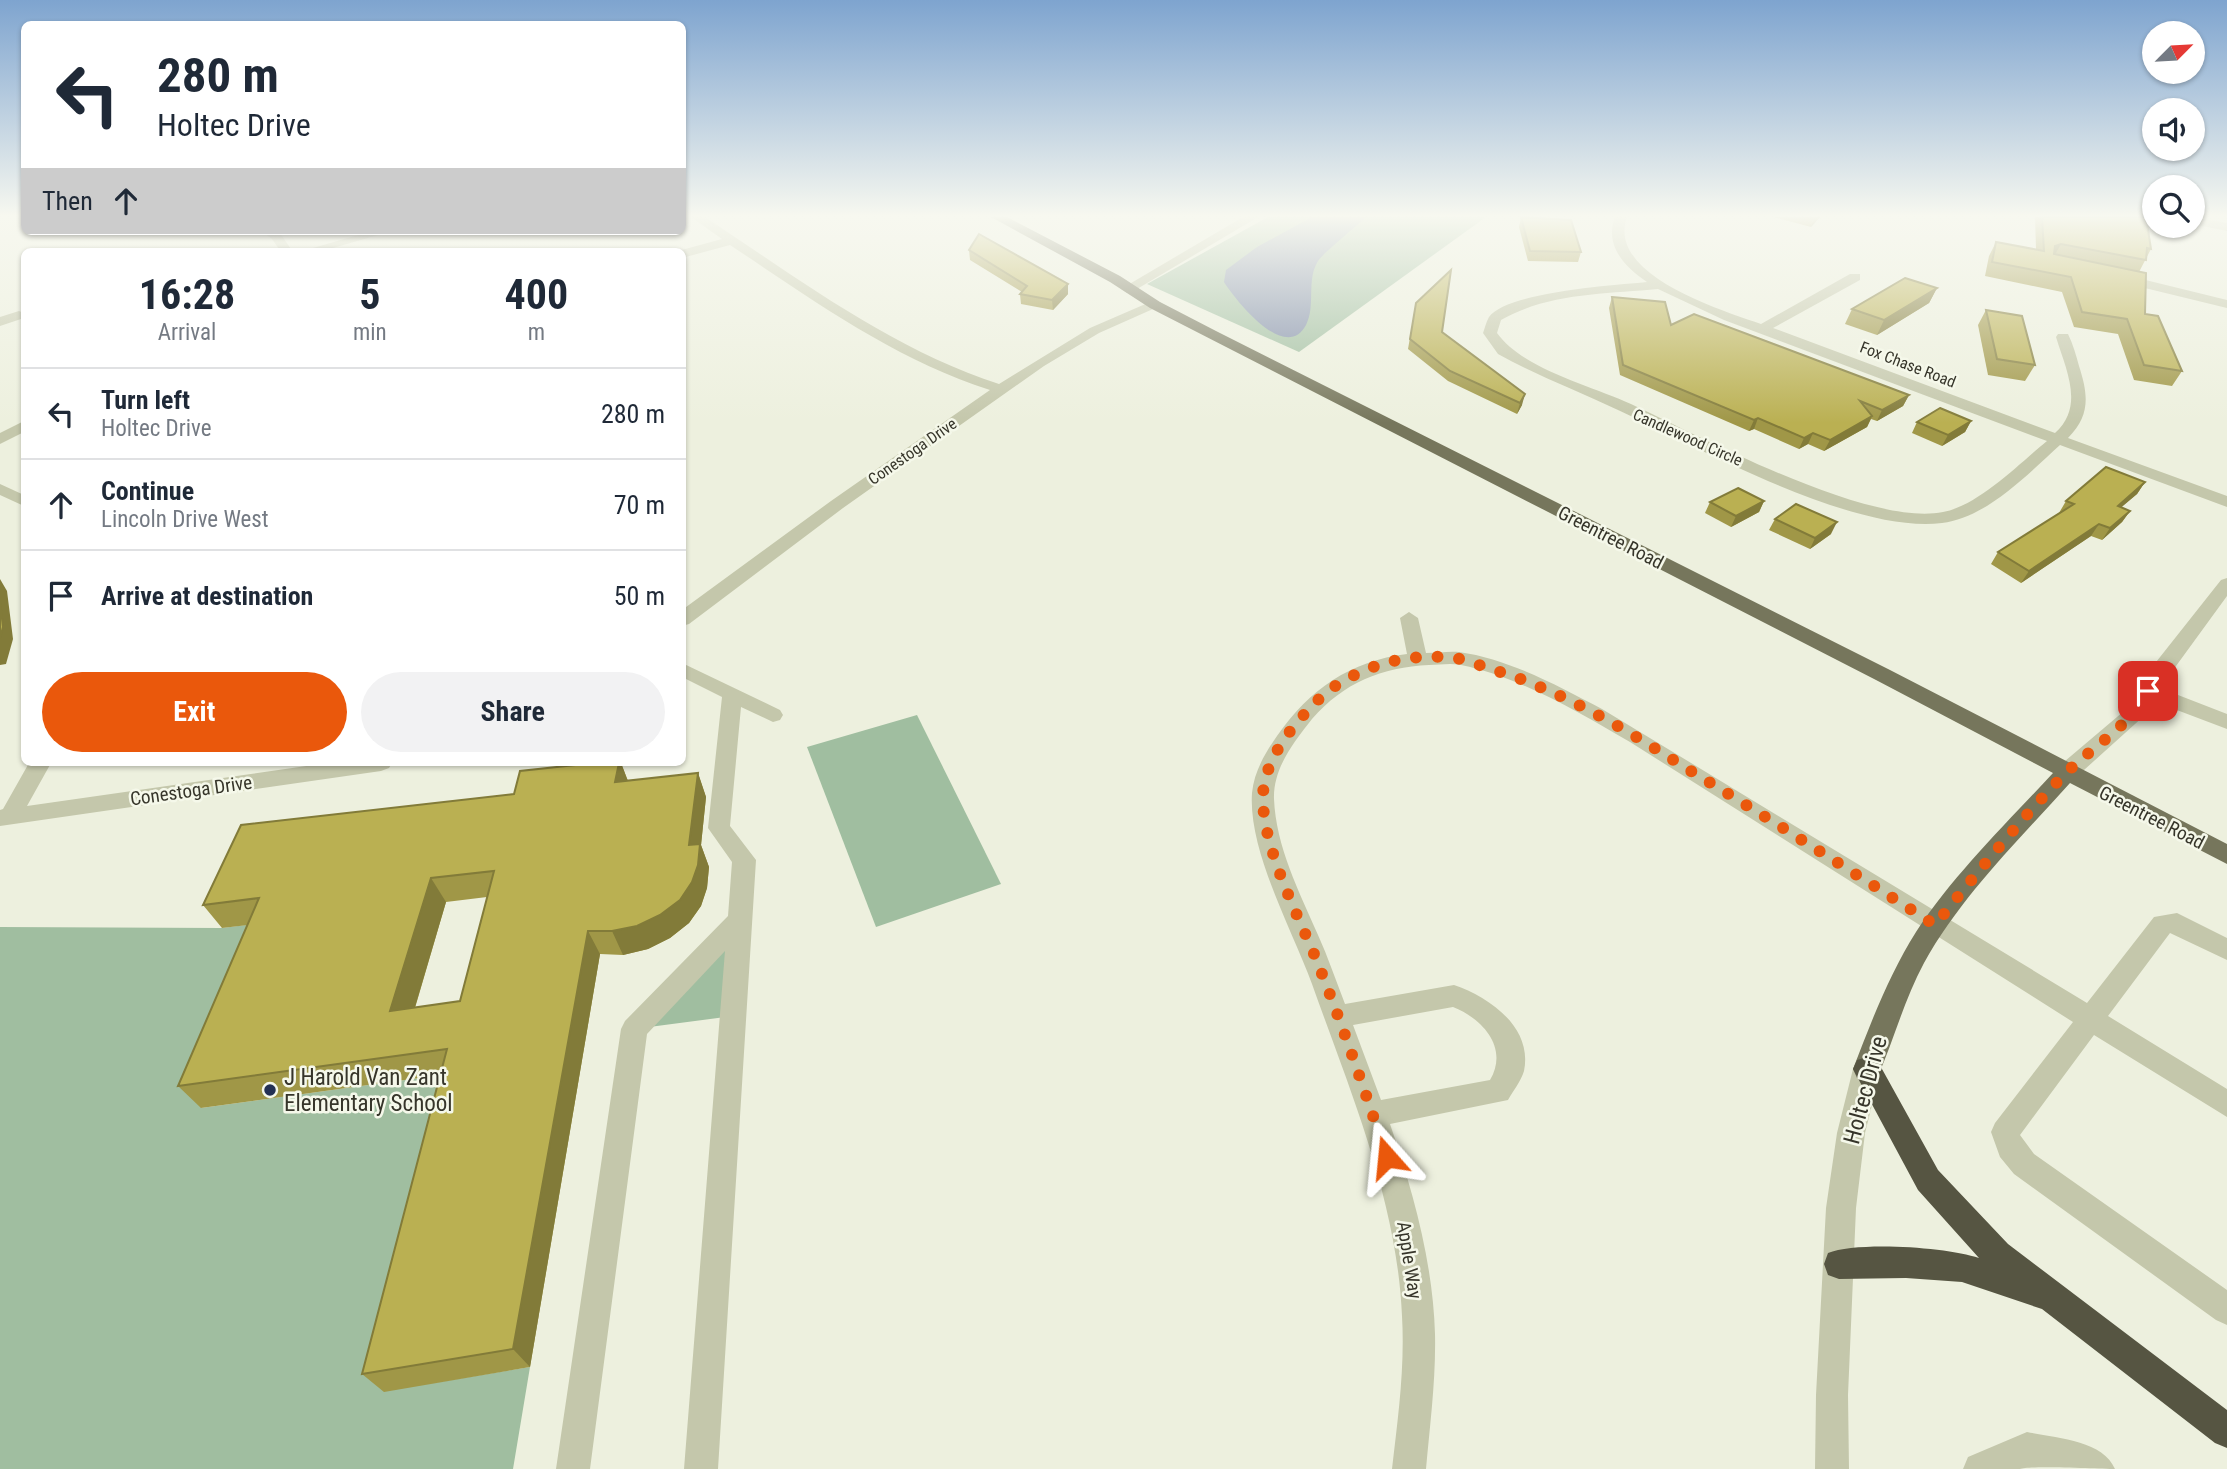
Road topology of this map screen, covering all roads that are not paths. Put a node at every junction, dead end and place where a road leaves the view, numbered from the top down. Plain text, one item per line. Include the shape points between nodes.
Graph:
1 (801, 286) edge
2 (1123, 286) edge
3 (1133, 286) edge
4 (1655, 286) edge
5 (1660, 286) edge
6 (1840, 286) edge
7 (2160, 286) edge
8 (1127, 289) junction
9 (2227, 304) edge
10 (1155, 305) junction
11 (19, 315) dead end
12 (0, 322) edge
13 (1764, 328) junction
14 (2063, 337) dead end
15 (999, 389) junction
16 (21, 428) edge
17 (0, 439) edge
18 (2059, 439) junction
19 (0, 489) edge
20 (21, 500) edge
21 (2227, 502) edge
22 (2227, 584) edge
23 (686, 617) edge
24 (1409, 618) dead end
25 (1418, 659) junction
26 (686, 671) edge
27 (2148, 691) junction
28 (732, 694) junction
29 (774, 715) dead end
30 (2227, 722) edge
31 (38, 766) edge
32 (360, 766) edge
33 (2066, 773) junction
34 (5, 818) edge
35 (2227, 855) edge
36 (740, 920) junction
37 (1935, 925) junction
38 (2227, 950) edge
39 (1336, 1017) junction
40 (2089, 1019) junction
41 (1867, 1069) junction
42 (2227, 1104) edge
43 (1372, 1114) junction
44 (1839, 1264) junction
45 (2057, 1301) junction
46 (2227, 1309) edge
47 (2227, 1431) edge
48 (573, 1469) edge
49 (701, 1469) edge
50 (1409, 1469) edge
51 (1832, 1469) edge
52 (1980, 1469) edge
53 (2098, 1469) edge

1 - 15 street via 864,328 963,377
2 - 8 main road, Greentree Road
3 - 8 street
4 - 18 street, Candlewood Circle via 1515,307 1494,318 1490,333 1503,351 1517,359 1757,468 1843,502 1896,516 1940,518 1958,513 1986,497
5 - 13 street, Fox Chase Road
6 - 13 street
7 - 9 street
8 - 10 main road, Greentree Road
10 - 15 street, Conestoga Drive via 1073,340
10 - 33 main road, Greentree Road via 1883,675
11 - 12 street
13 - 18 street, Fox Chase Road
14 - 18 street via 2081,403 2076,422
15 - 23 street, Conestoga Drive
16 - 17 street
18 - 21 street, Fox Chase Road
19 - 20 street
22 - 27 street
24 - 25 street
25 - 37 street, Apple Way via 1459,659 1530,680 1565,697 1637,737
25 - 39 street, Apple Way via 1385,662 1355,672 1327,691 1286,738 1267,774 1263,794 1266,827
26 - 28 street
27 - 30 street
27 - 33 street via 2138,710
28 - 29 street
28 - 36 street via 719,828 744,860
31 - 34 street
32 - 34 street, Conestoga Drive
33 - 35 main road, Greentree Road
33 - 37 main road, Holtec Drive
36 - 48 street via 634,1029
36 - 49 street
37 - 40 street, Apple Way
37 - 41 main road, Holtec Drive via 1887,1014
38 - 40 street via 2177,923 2163,924
39 - 43 street, Apple Way
39 - 43 street via 1454,996 1488,1014 1507,1038 1512,1062 1498,1091
40 - 42 street, Apple Way
40 - 46 street via 2007,1125 2006,1140 2024,1164
41 - 44 street, Holtec Drive via 1851,1133
41 - 45 highway via 1928,1180 1997,1255
43 - 50 street, Apple Way via 1410,1245 1418,1314
44 - 45 highway via 1962,1267
44 - 51 street, Holtec Drive
45 - 47 highway
52 - 53 street via 2027,1449

